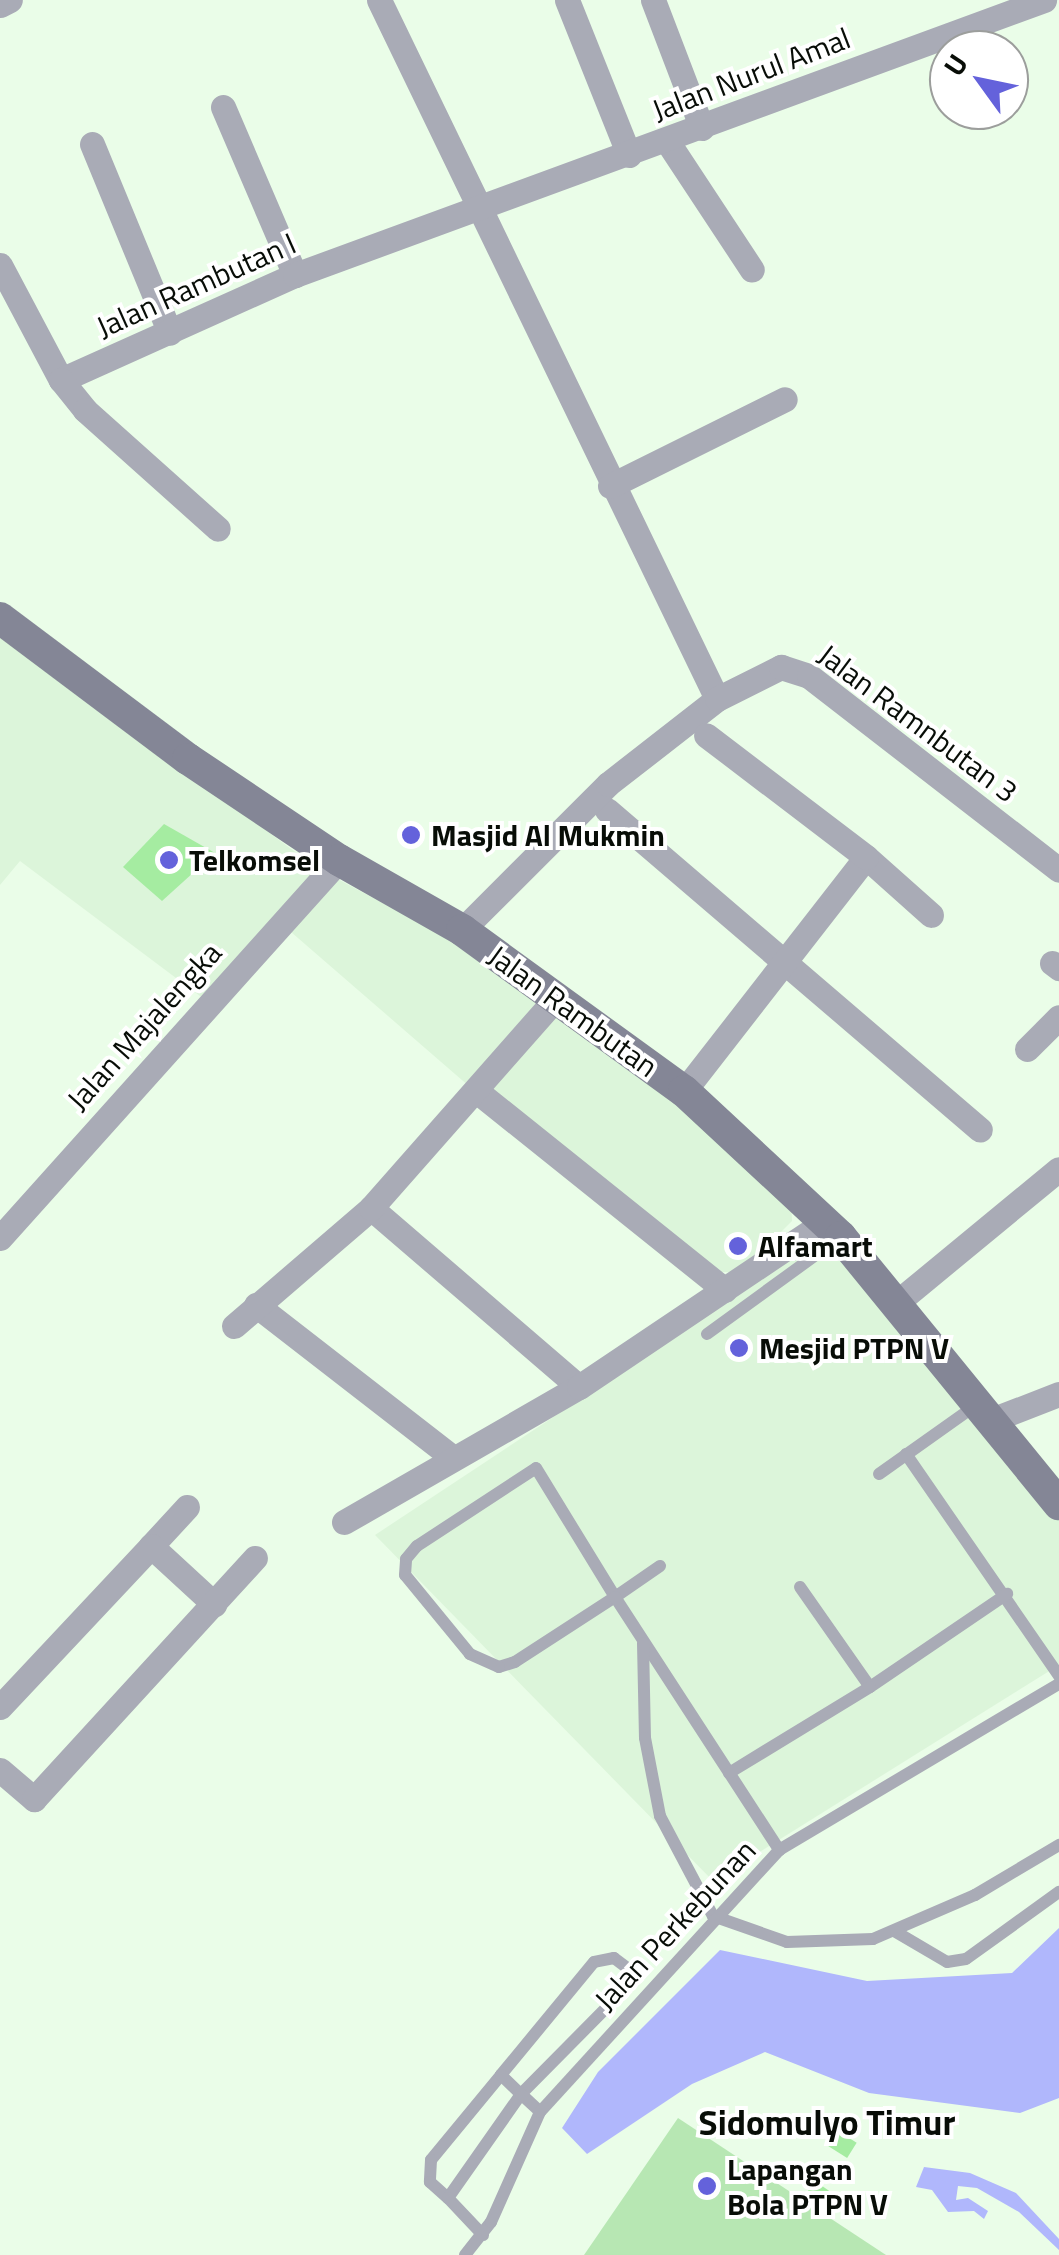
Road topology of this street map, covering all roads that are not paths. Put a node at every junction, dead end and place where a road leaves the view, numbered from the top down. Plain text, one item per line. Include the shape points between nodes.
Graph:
1 (10, 0) edge
2 (379, 0) edge
3 (567, 0) edge
4 (653, 0) edge
5 (1044, 0) edge
6 (0, 5) edge
7 (997, 8) edge
8 (222, 107) dead end
9 (702, 128) junction
10 (667, 140) junction
11 (92, 144) dead end
12 (629, 155) junction
13 (482, 211) junction
14 (0, 265) edge
15 (752, 270) dead end
16 (295, 275) junction
17 (170, 334) junction
18 (61, 380) junction
19 (786, 399) dead end
20 (610, 486) junction
21 (218, 529) dead end
22 (0, 618) edge
23 (717, 699) junction
24 (706, 735) dead end
25 (607, 810) dead end
26 (866, 857) junction
27 (339, 860) junction
28 (1059, 870) edge
29 (930, 915) dead end
30 (462, 930) junction
31 (787, 960) junction
32 (554, 999) junction
33 (1059, 1017) edge
34 (1027, 1049) dead end
35 (684, 1091) junction
36 (479, 1093) junction
37 (980, 1130) dead end
38 (1059, 1169) edge
39 (371, 1208) junction
40 (834, 1229) junction
41 (0, 1238) edge
42 (726, 1290) junction
43 (895, 1304) junction
44 (256, 1305) junction
45 (234, 1326) dead end
46 (707, 1334) dead end
47 (579, 1387) junction
48 (1059, 1394) edge
49 (983, 1413) junction
50 (906, 1454) junction
51 (454, 1458) junction
52 (879, 1474) dead end
53 (1059, 1504) edge
54 (187, 1508) dead end
55 (344, 1522) dead end
56 (151, 1546) junction
57 (255, 1558) dead end
58 (660, 1566) dead end
59 (800, 1587) dead end
60 (1008, 1594) junction
61 (615, 1597) junction
62 (214, 1604) junction
63 (642, 1639) junction
64 (1059, 1680) edge
65 (870, 1688) junction
66 (0, 1707) edge
67 (0, 1770) edge
68 (729, 1773) junction
69 (1059, 1845) edge
70 (779, 1850) junction
71 (1059, 1892) edge
72 (713, 1916) junction
73 (896, 1932) junction
74 (501, 2076) junction
75 (521, 2094) junction
76 (540, 2112) junction
77 (448, 2198) junction
78 (483, 2234) junction
79 (465, 2255) edge

1 - 6 street
2 - 13 street
3 - 12 street
4 - 9 street
5 - 7 street, Jalan Nurul Amal
7 - 9 street, Jalan Nurul Amal
8 - 16 street
9 - 10 street, Jalan Nurul Amal
10 - 12 street, Jalan Nurul Amal
10 - 15 street
11 - 17 street
12 - 13 street, Jalan Nurul Amal
13 - 16 street, Jalan Rambutan I
13 - 20 street
14 - 18 street
16 - 17 street, Jalan Rambutan I
17 - 18 street, Jalan Rambutan I
18 - 21 street via 85,410
19 - 20 street
20 - 23 street
22 - 27 main road, Jalan Rambutan via 188,759
23 - 28 street, Jalan Ramnbutan 3 via 774,668 809,676
23 - 30 street, Jalan Ramnbutan 3 via 608,784
24 - 26 street
25 - 31 street
26 - 29 street
26 - 31 street
27 - 30 main road, Jalan Rambutan
27 - 41 street, Jalan Majalengka
30 - 32 main road, Jalan Rambutan
31 - 35 street
31 - 37 street
32 - 35 main road, Jalan Rambutan
32 - 36 street
33 - 34 street
35 - 40 main road, Jalan Rambutan
36 - 39 street
36 - 42 street
38 - 43 street
39 - 44 street
39 - 47 street
40 - 42 street
40 - 43 main road, Jalan Rambutan
40 - 46 lane
42 - 47 street
43 - 49 main road, Jalan Rambutan
44 - 45 street
44 - 51 street
47 - 51 street
48 - 49 street
49 - 50 lane
49 - 53 main road, Jalan Rambutan
50 - 52 lane
50 - 60 lane
51 - 55 street
54 - 56 street
56 - 62 street
56 - 66 street
57 - 62 street
58 - 61 lane
59 - 65 lane
60 - 64 lane
60 - 65 lane
61 - 61 lane via 515,1662 488,1667 405,1575 406,1559 453,1518 536,1468
61 - 63 lane
62 - 67 street via 34,1798
63 - 68 lane
63 - 72 lane via 646,1738 660,1816
64 - 70 lane, Jalan Perkebunan
65 - 68 lane
68 - 70 lane
69 - 73 lane via 975,1896
70 - 72 lane, Jalan Perkebunan
71 - 73 lane via 966,1959 948,1962
72 - 73 lane via 788,1942 843,1943
72 - 76 lane, Jalan Perkebunan
74 - 75 lane
74 - 75 lane via 594,1962 614,1958 630,1970 625,1989
74 - 77 lane via 430,2160 430,2182
75 - 76 lane
75 - 77 lane
76 - 78 lane, Jalan Perkebunan
77 - 78 lane
78 - 79 lane, Jalan Perkebunan

